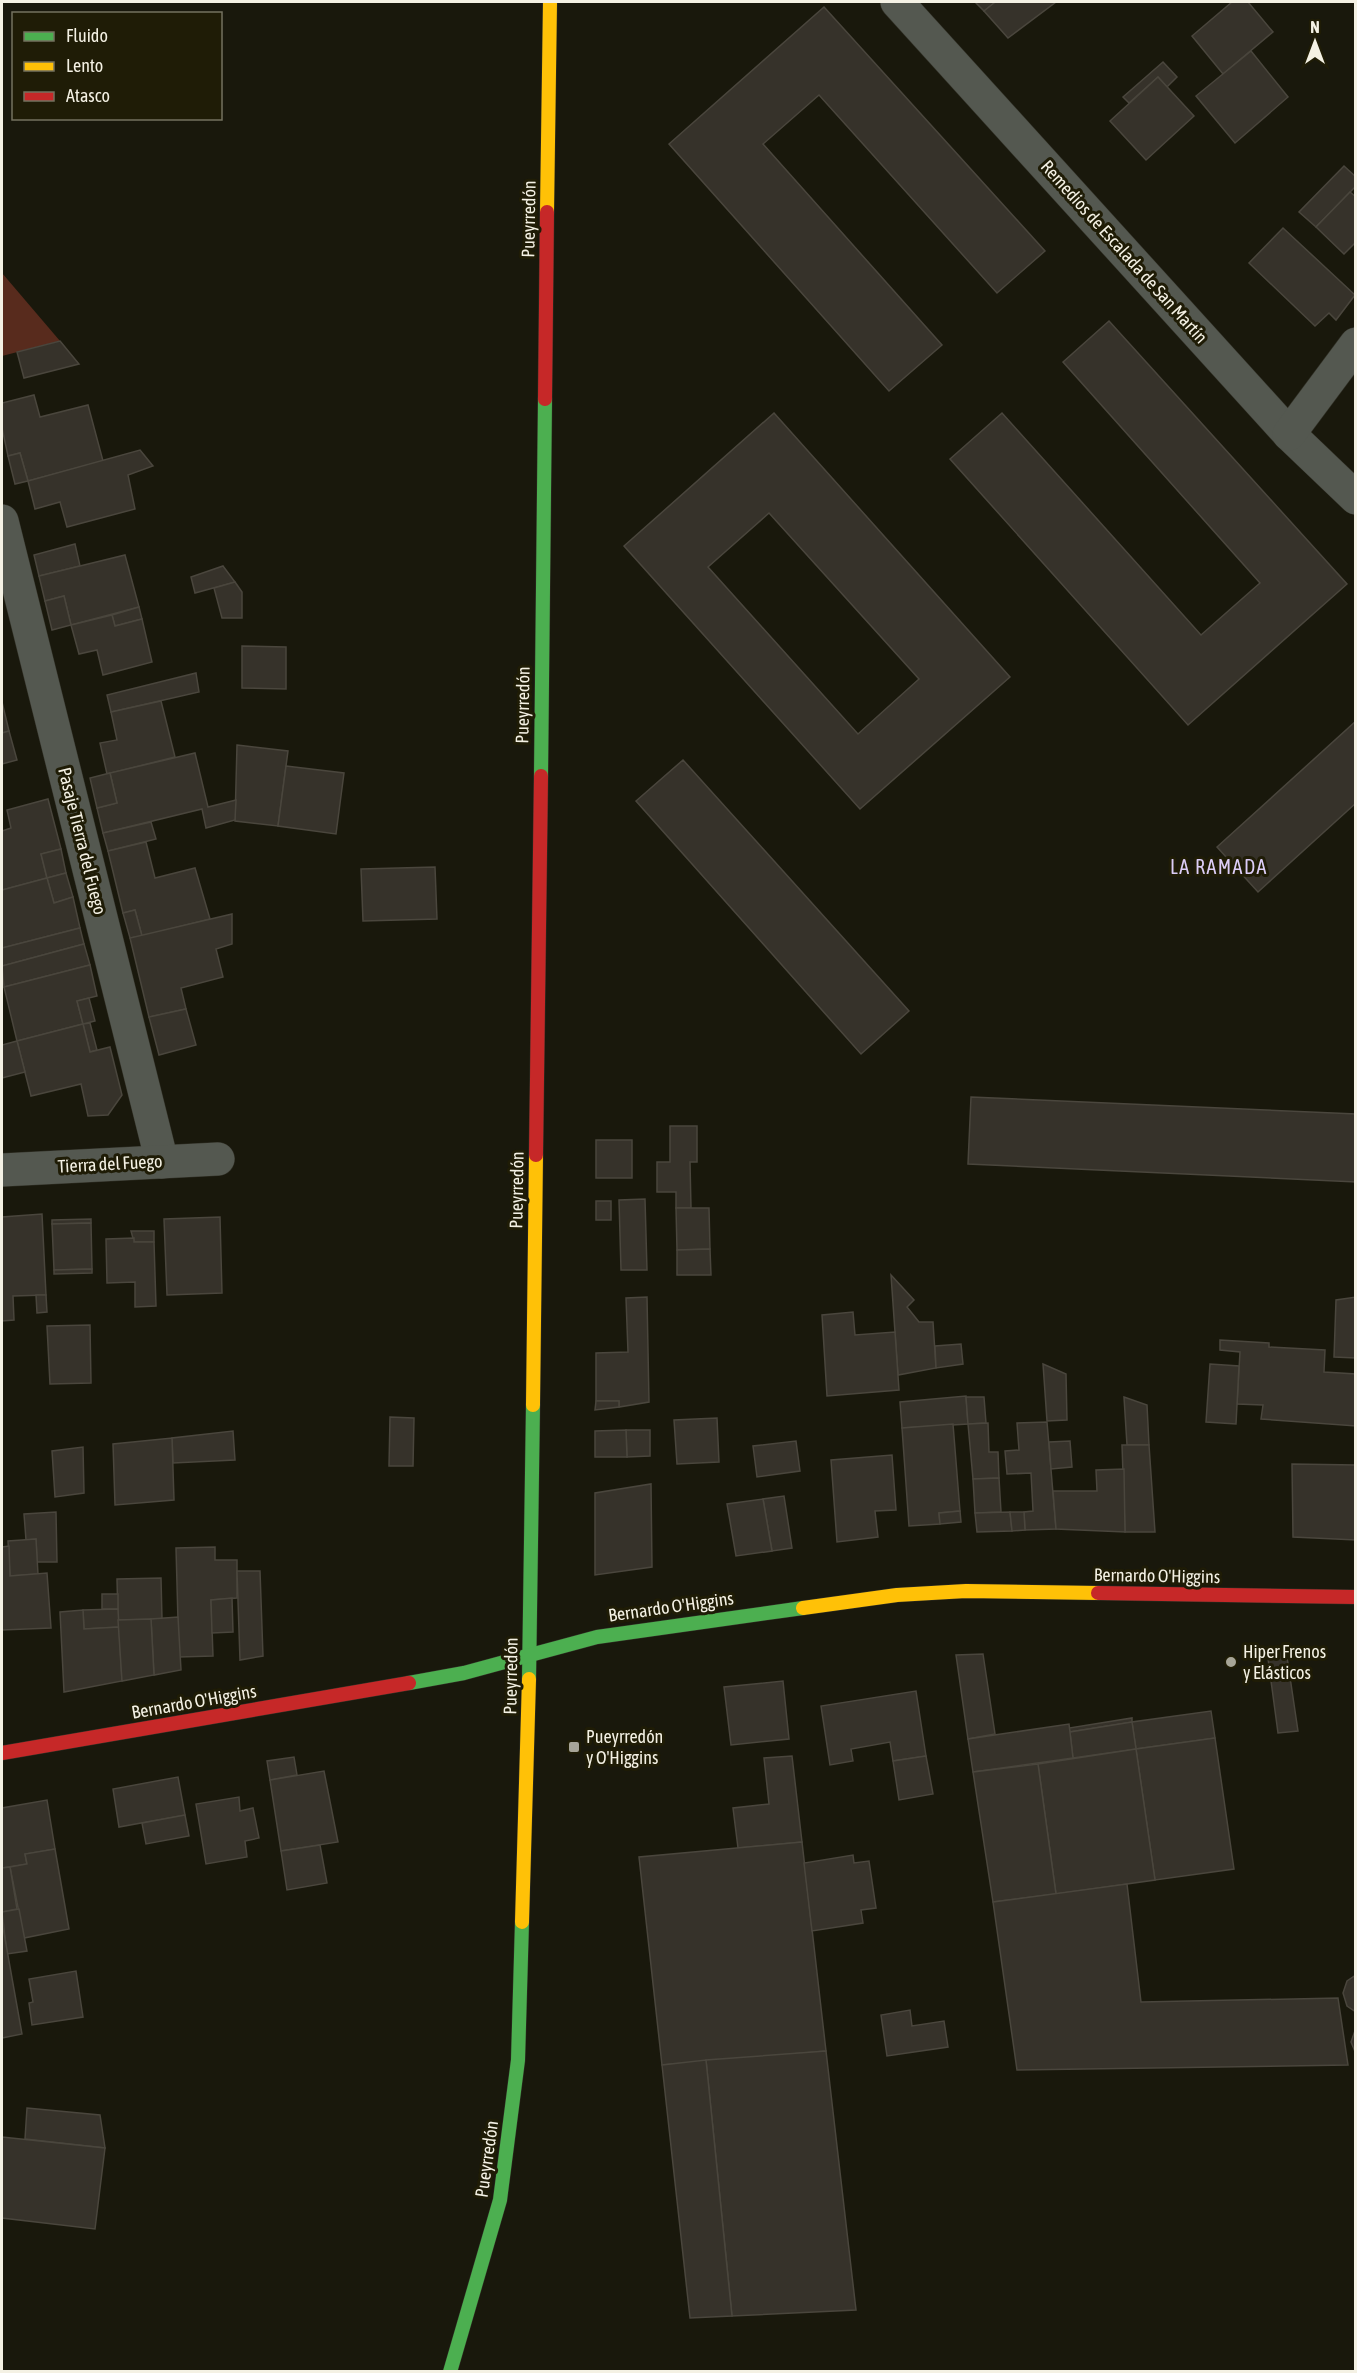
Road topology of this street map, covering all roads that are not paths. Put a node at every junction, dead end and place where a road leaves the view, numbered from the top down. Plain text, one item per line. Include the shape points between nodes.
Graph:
1 (550, 2) edge
2 (897, 2) edge
3 (1356, 344) edge
4 (1289, 434) junction
5 (1356, 498) edge
6 (2, 521) edge
7 (218, 1160) dead end
8 (162, 1162) junction
9 (2, 1170) edge
10 (1356, 1597) edge
11 (530, 1655) junction
12 (2, 1753) edge
13 (450, 2372) edge

1 - 11 street, Pueyrredón
2 - 4 street, Remedios de Escalada de San Martín
3 - 4 street
4 - 5 street, Remedios de Escalada de San Martín
6 - 8 street, Pasaje Tierra del Fuego
7 - 8 street, Tierra del Fuego
8 - 9 street, Tierra del Fuego
10 - 11 street, Bernardo O'Higgins via 966,1591 897,1595 597,1637
11 - 12 street, Bernardo O'Higgins via 464,1673
11 - 13 street, Pueyrredón via 518,2060 500,2200

